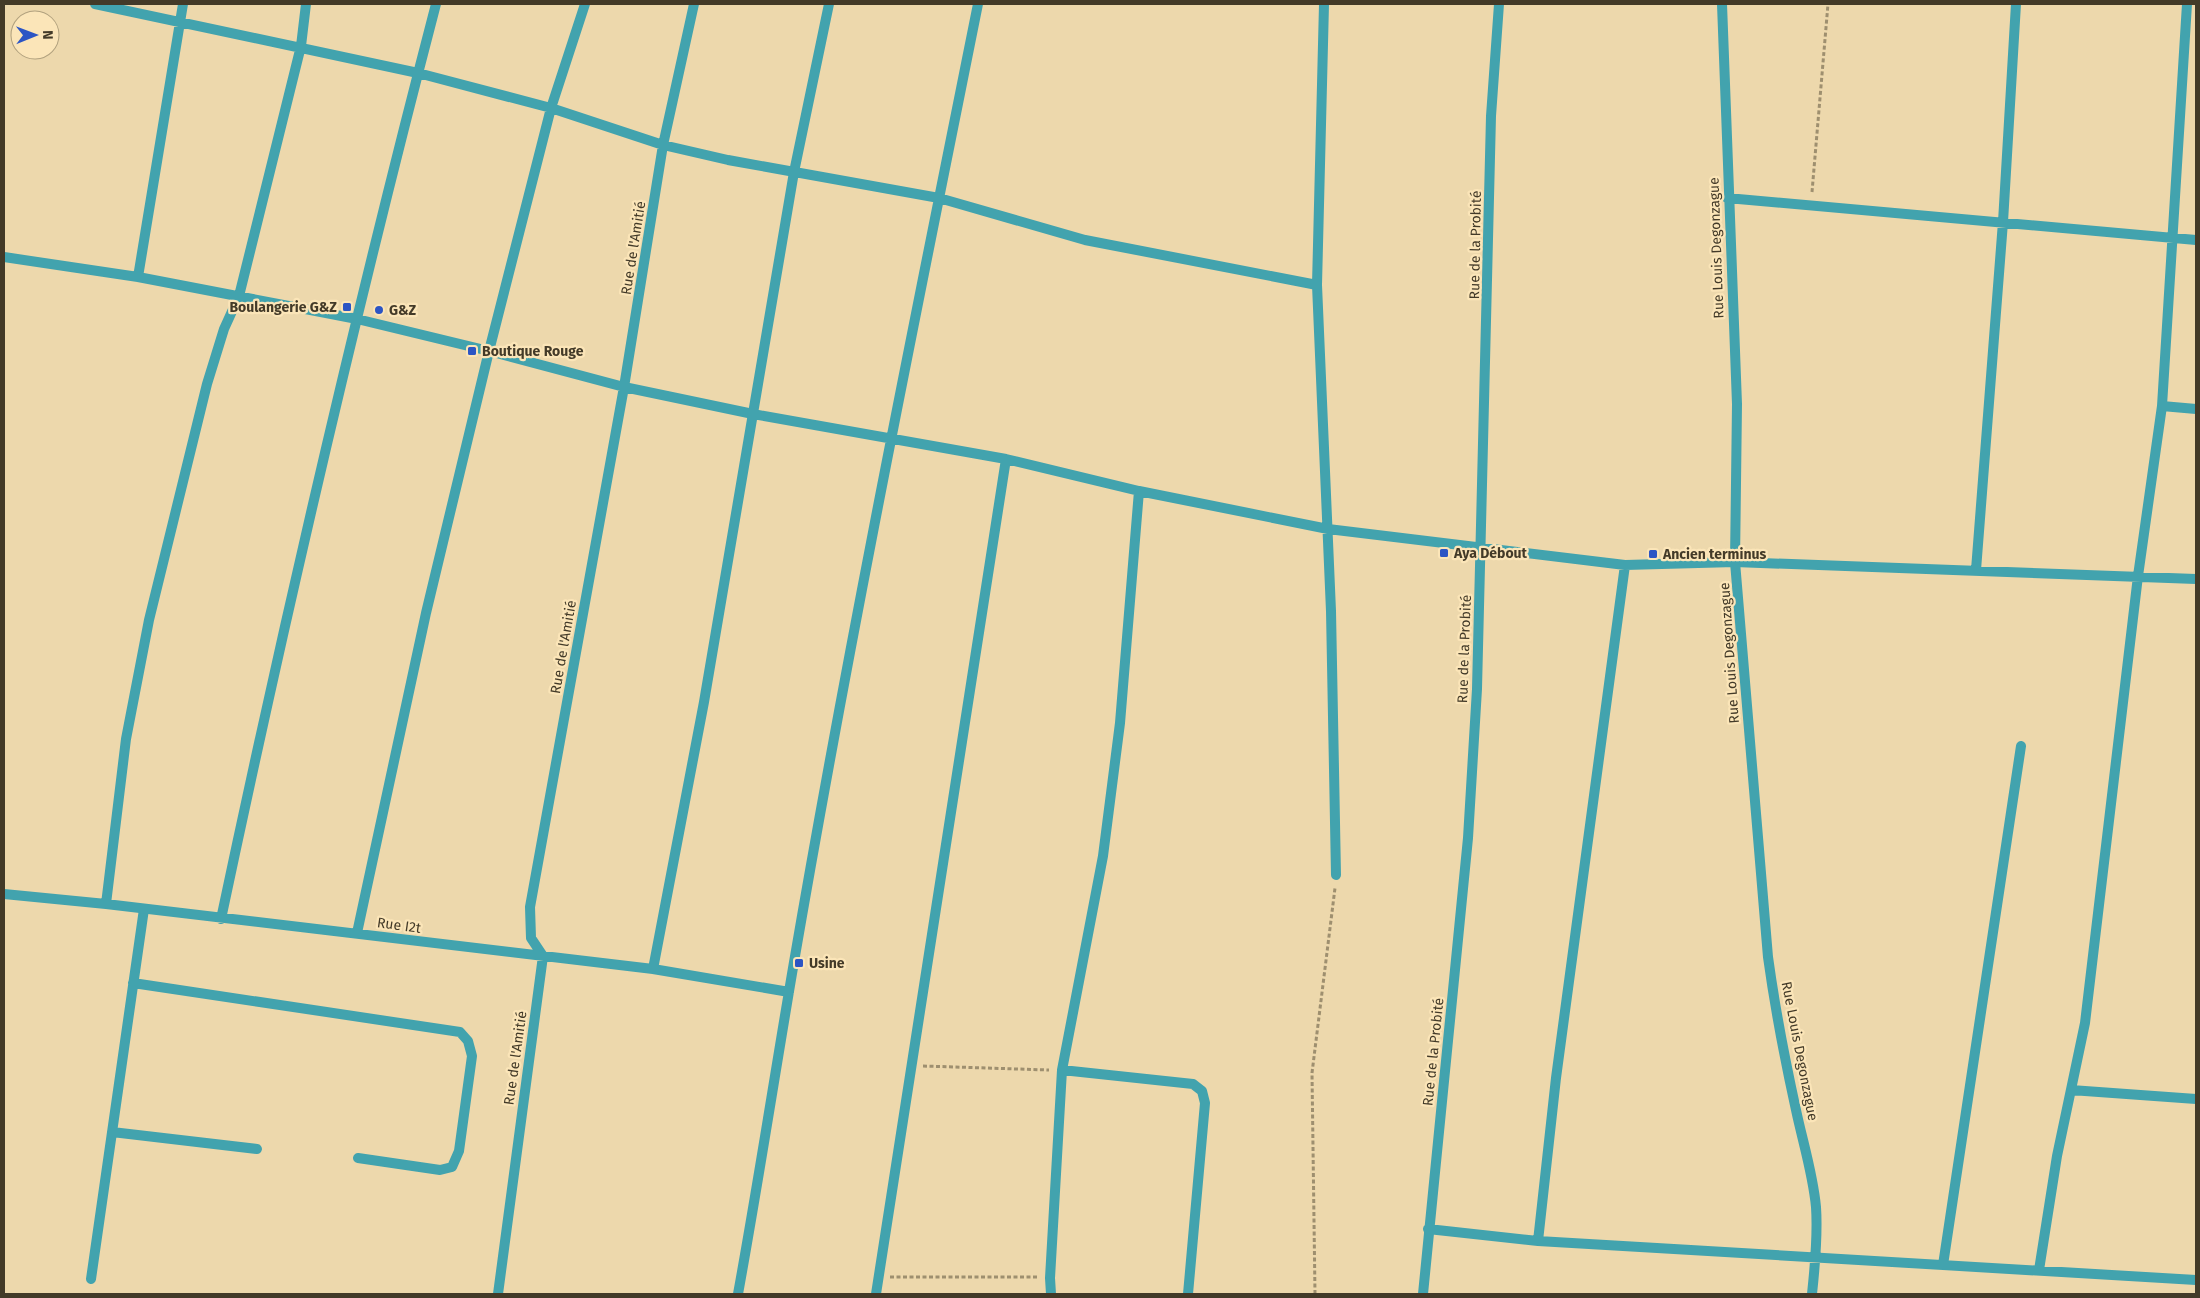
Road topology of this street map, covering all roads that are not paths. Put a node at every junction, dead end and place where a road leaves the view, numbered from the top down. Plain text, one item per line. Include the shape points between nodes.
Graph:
1 (95, 4) edge
2 (183, 4) edge
3 (306, 4) edge
4 (436, 4) edge
5 (585, 4) edge
6 (694, 4) edge
7 (829, 4) edge
8 (978, 4) edge
9 (1324, 4) edge
10 (1499, 4) edge
11 (1722, 4) edge
12 (2016, 4) edge
13 (2187, 4) edge
14 (181, 21) junction
15 (300, 46) junction
16 (418, 73) junction
17 (551, 108) junction
18 (663, 145) junction
19 (794, 172) junction
20 (939, 198) junction
21 (1727, 198) junction
22 (2003, 222) junction
23 (2172, 238) junction
24 (2196, 240) edge
25 (4, 257) edge
26 (138, 277) junction
27 (1317, 285) junction
28 (239, 296) junction
29 (357, 319) junction
30 (489, 351) junction
31 (624, 387) junction
32 (2162, 406) junction
33 (2196, 409) edge
34 (753, 414) junction
35 (891, 438) junction
36 (1006, 459) junction
37 (1139, 491) junction
38 (1328, 530) junction
39 (1482, 548) junction
40 (1735, 562) junction
41 (1625, 565) junction
42 (1976, 570) junction
43 (2138, 576) junction
44 (2196, 579) edge
45 (2021, 746) dead end
46 (1336, 875) road end
47 (4, 894) edge
48 (106, 904) junction
49 (144, 909) junction
50 (221, 919) junction
51 (357, 933) junction
52 (543, 956) junction
53 (653, 969) junction
54 (133, 983) junction
55 (789, 992) junction
56 (1062, 1070) junction
57 (2071, 1090) junction
58 (2196, 1099) edge
59 (112, 1132) junction
60 (258, 1149) dead end
61 (358, 1158) dead end
62 (1428, 1229) junction
63 (1538, 1241) junction
64 (1816, 1257) junction
65 (1943, 1265) junction
66 (2040, 1270) junction
67 (91, 1279) dead end
68 (2196, 1280) edge
69 (498, 1294) edge
70 (738, 1294) edge
71 (876, 1294) edge
72 (1051, 1294) edge
73 (1188, 1294) edge
74 (1423, 1294) edge
75 (1812, 1294) edge

1 - 14 street
2 - 14 street
3 - 15 street
4 - 16 street
5 - 17 street
6 - 18 street, Rue de l'Amitié
7 - 19 street
8 - 20 street
9 - 27 street
10 - 39 street, Rue de la Probité via 1491,116
11 - 21 street, Rue Louis Degonzague
12 - 22 street
13 - 23 street
14 - 15 street
14 - 26 street
15 - 16 street
15 - 28 street
16 - 17 street
16 - 29 street
17 - 18 street
17 - 30 street
18 - 19 street
18 - 31 street, Rue de l'Amitié
19 - 20 street
19 - 34 street
20 - 27 street via 1085,240
20 - 35 street
21 - 22 street
21 - 40 street, Rue Louis Degonzague via 1737,404
22 - 23 street
22 - 42 street
23 - 24 street
23 - 32 street
25 - 26 street
26 - 28 street
27 - 38 street
28 - 29 street
28 - 48 street via 224,328 207,384 148,620 126,739
29 - 30 street
29 - 50 street via 282,630
30 - 31 street
30 - 51 street via 426,612
31 - 34 street
31 - 52 street, Rue de l'Amitié via 530,907 530,938
32 - 33 street
32 - 43 street
34 - 35 street
34 - 53 street via 704,702
35 - 36 street
35 - 55 street
36 - 37 street
36 - 71 street
37 - 38 street
37 - 56 street via 1120,723 1102,856
38 - 39 street
38 - 46 street
39 - 41 street
39 - 62 street, Rue de la Probité via 1468,838
40 - 41 street
40 - 42 street
40 - 64 street, Rue Louis Degonzague via 1768,957 1810,1170 1816,1208
41 - 63 street via 1556,1078
42 - 43 street
43 - 44 street
43 - 57 street via 2085,1023
45 - 65 street
47 - 48 street, Rue I2t
48 - 49 street, Rue I2t
49 - 50 street, Rue I2t
49 - 54 street
50 - 51 street, Rue I2t
51 - 52 street, Rue I2t
52 - 53 street, Rue I2t
52 - 69 street, Rue de l'Amitié
53 - 55 street, Rue I2t
54 - 59 street
54 - 61 street via 460,1032 468,1041 472,1056 459,1151 452,1167 440,1170
55 - 70 street
56 - 72 street
56 - 73 street via 1193,1084 1202,1090 1205,1103
57 - 58 street
57 - 66 street via 2057,1156
59 - 60 street
59 - 67 street
62 - 63 street
62 - 74 street, Rue de la Probité
63 - 64 street
64 - 65 street
64 - 75 street, Rue Louis Degonzague
65 - 66 street
66 - 68 street

